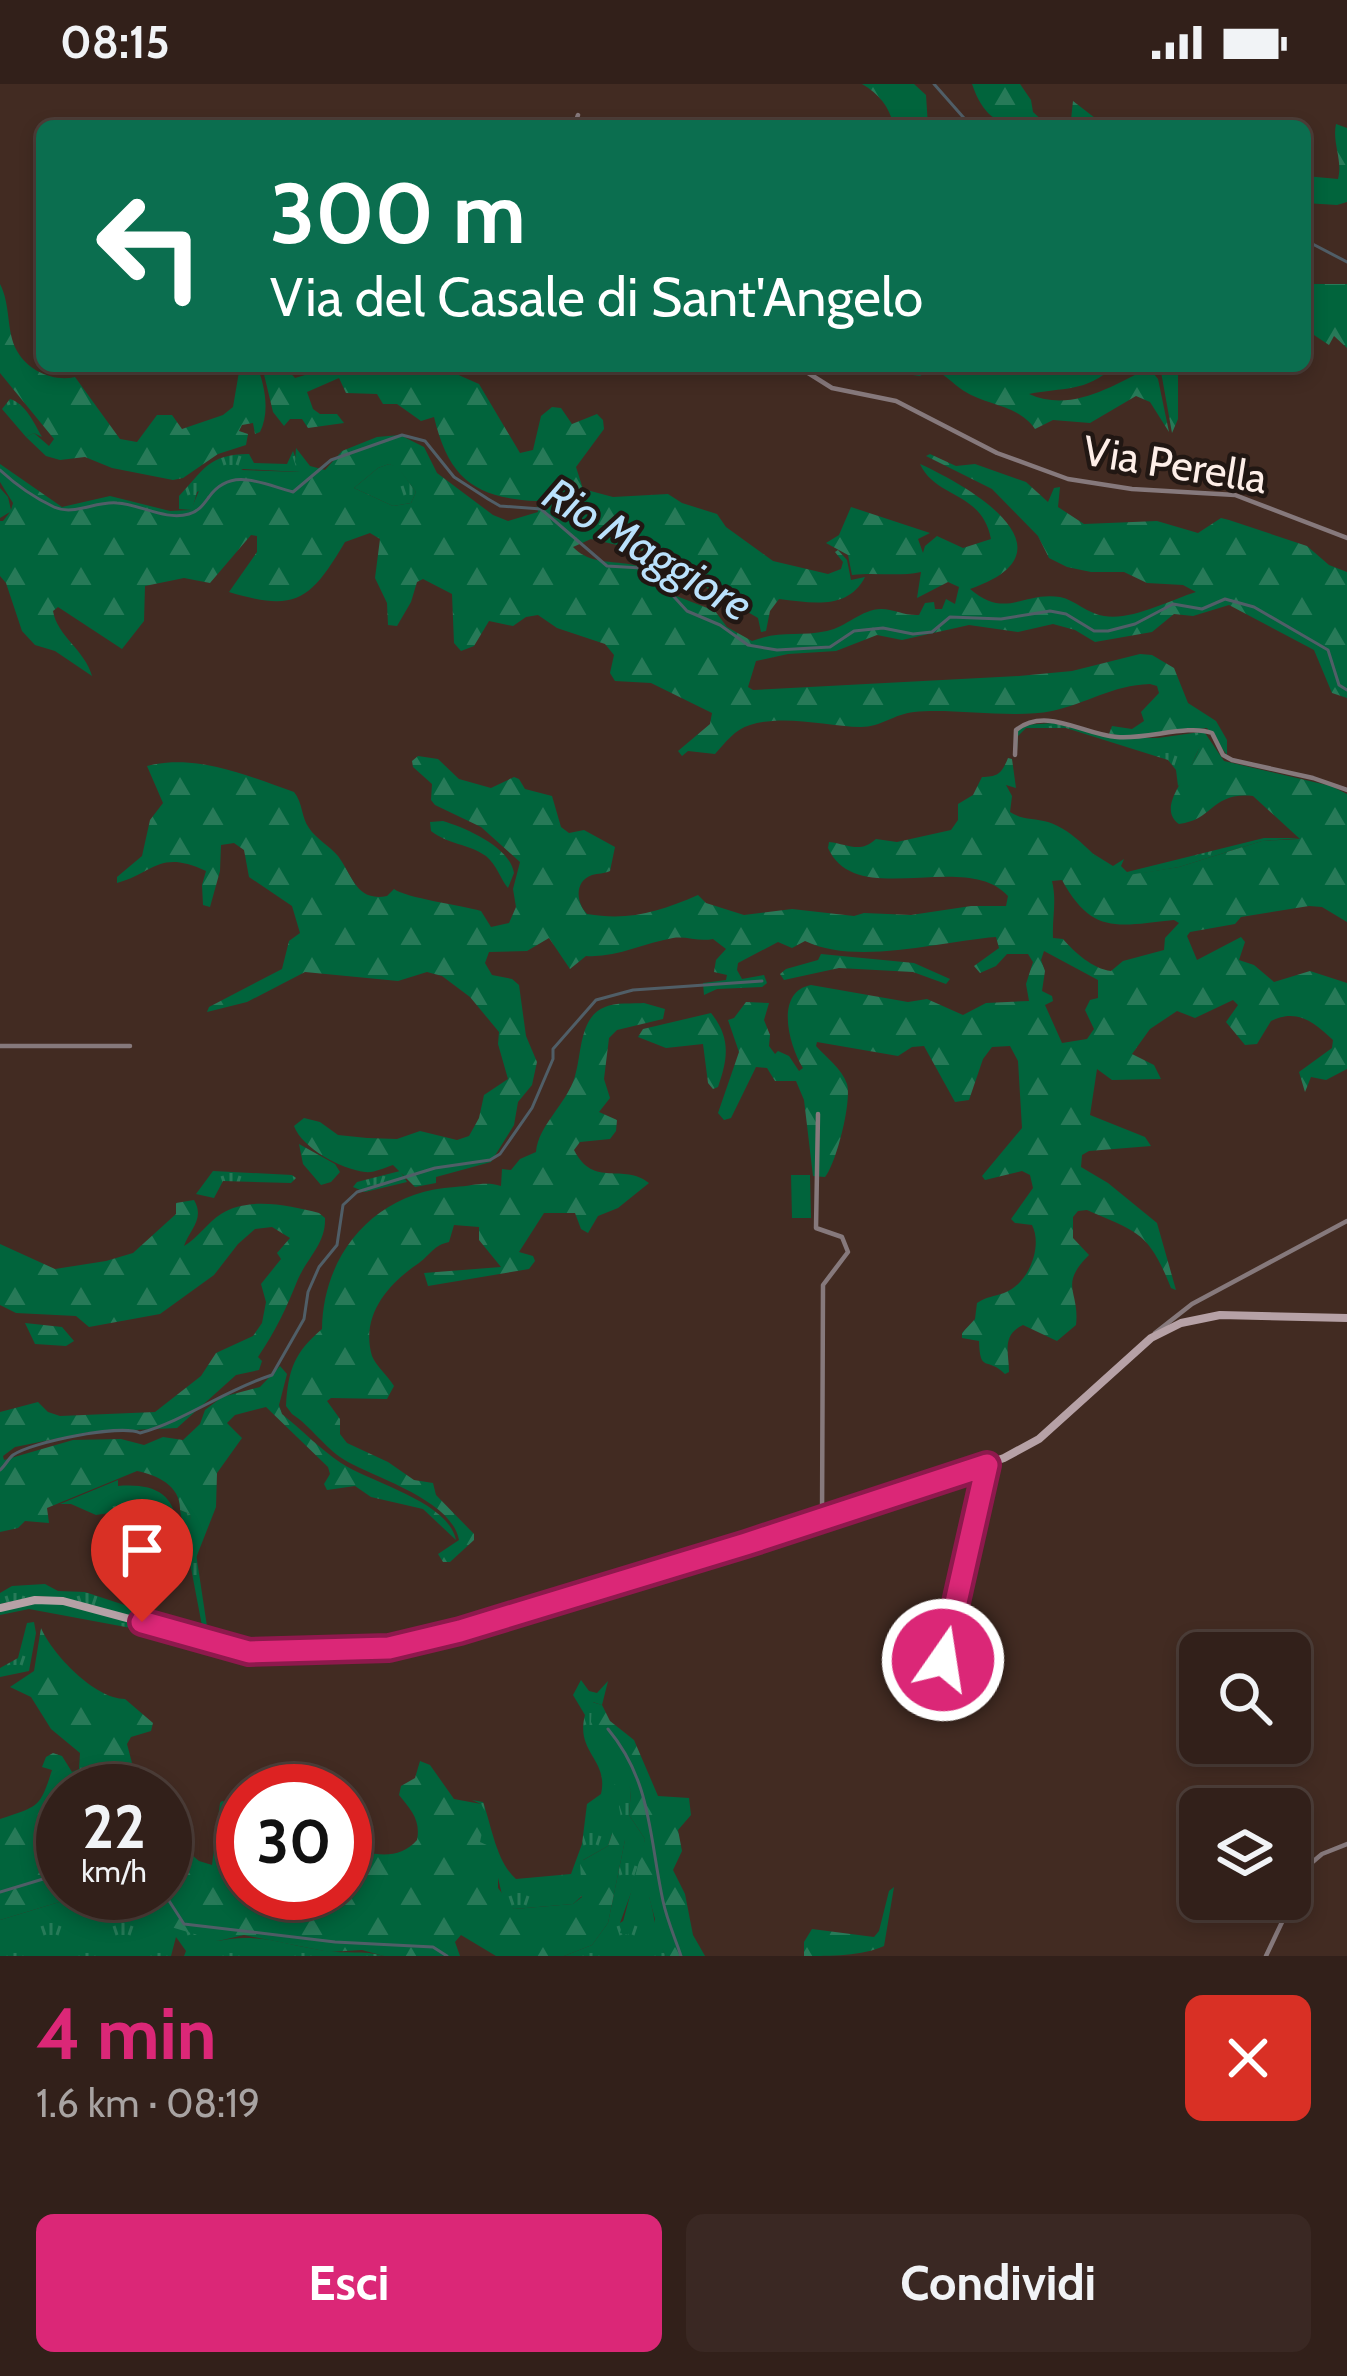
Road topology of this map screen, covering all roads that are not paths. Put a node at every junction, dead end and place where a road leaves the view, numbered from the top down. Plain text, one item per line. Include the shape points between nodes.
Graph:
1 (578, 115) dead end
2 (576, 120) edge
3 (807, 372) edge
4 (1347, 538) edge
5 (1015, 755) dead end
6 (1347, 790) edge
7 (0, 1046) edge
8 (130, 1046) dead end
9 (818, 1114) dead end
10 (1347, 1220) edge
11 (1347, 1318) edge
12 (1147, 1342) junction
13 (987, 1465) junction
14 (822, 1520) junction
15 (0, 1608) edge
16 (936, 1692) dead end
17 (1347, 1844) edge
18 (1266, 1956) edge

1 - 2 street
3 - 4 street, Via Perella via 832,388 887,397 1068,479 1243,496
5 - 6 street via 1015,733 1031,722 1066,722 1114,737 1203,730 1232,760
7 - 8 street
9 - 14 street via 816,1228 842,1237 848,1252 822,1287
10 - 12 street via 1190,1305
11 - 12 main road via 1210,1316
12 - 13 main road via 1034,1442
13 - 14 main road
13 - 16 street
14 - 15 main road via 371,1651 249,1652 63,1601
17 - 18 street via 1309,1865

